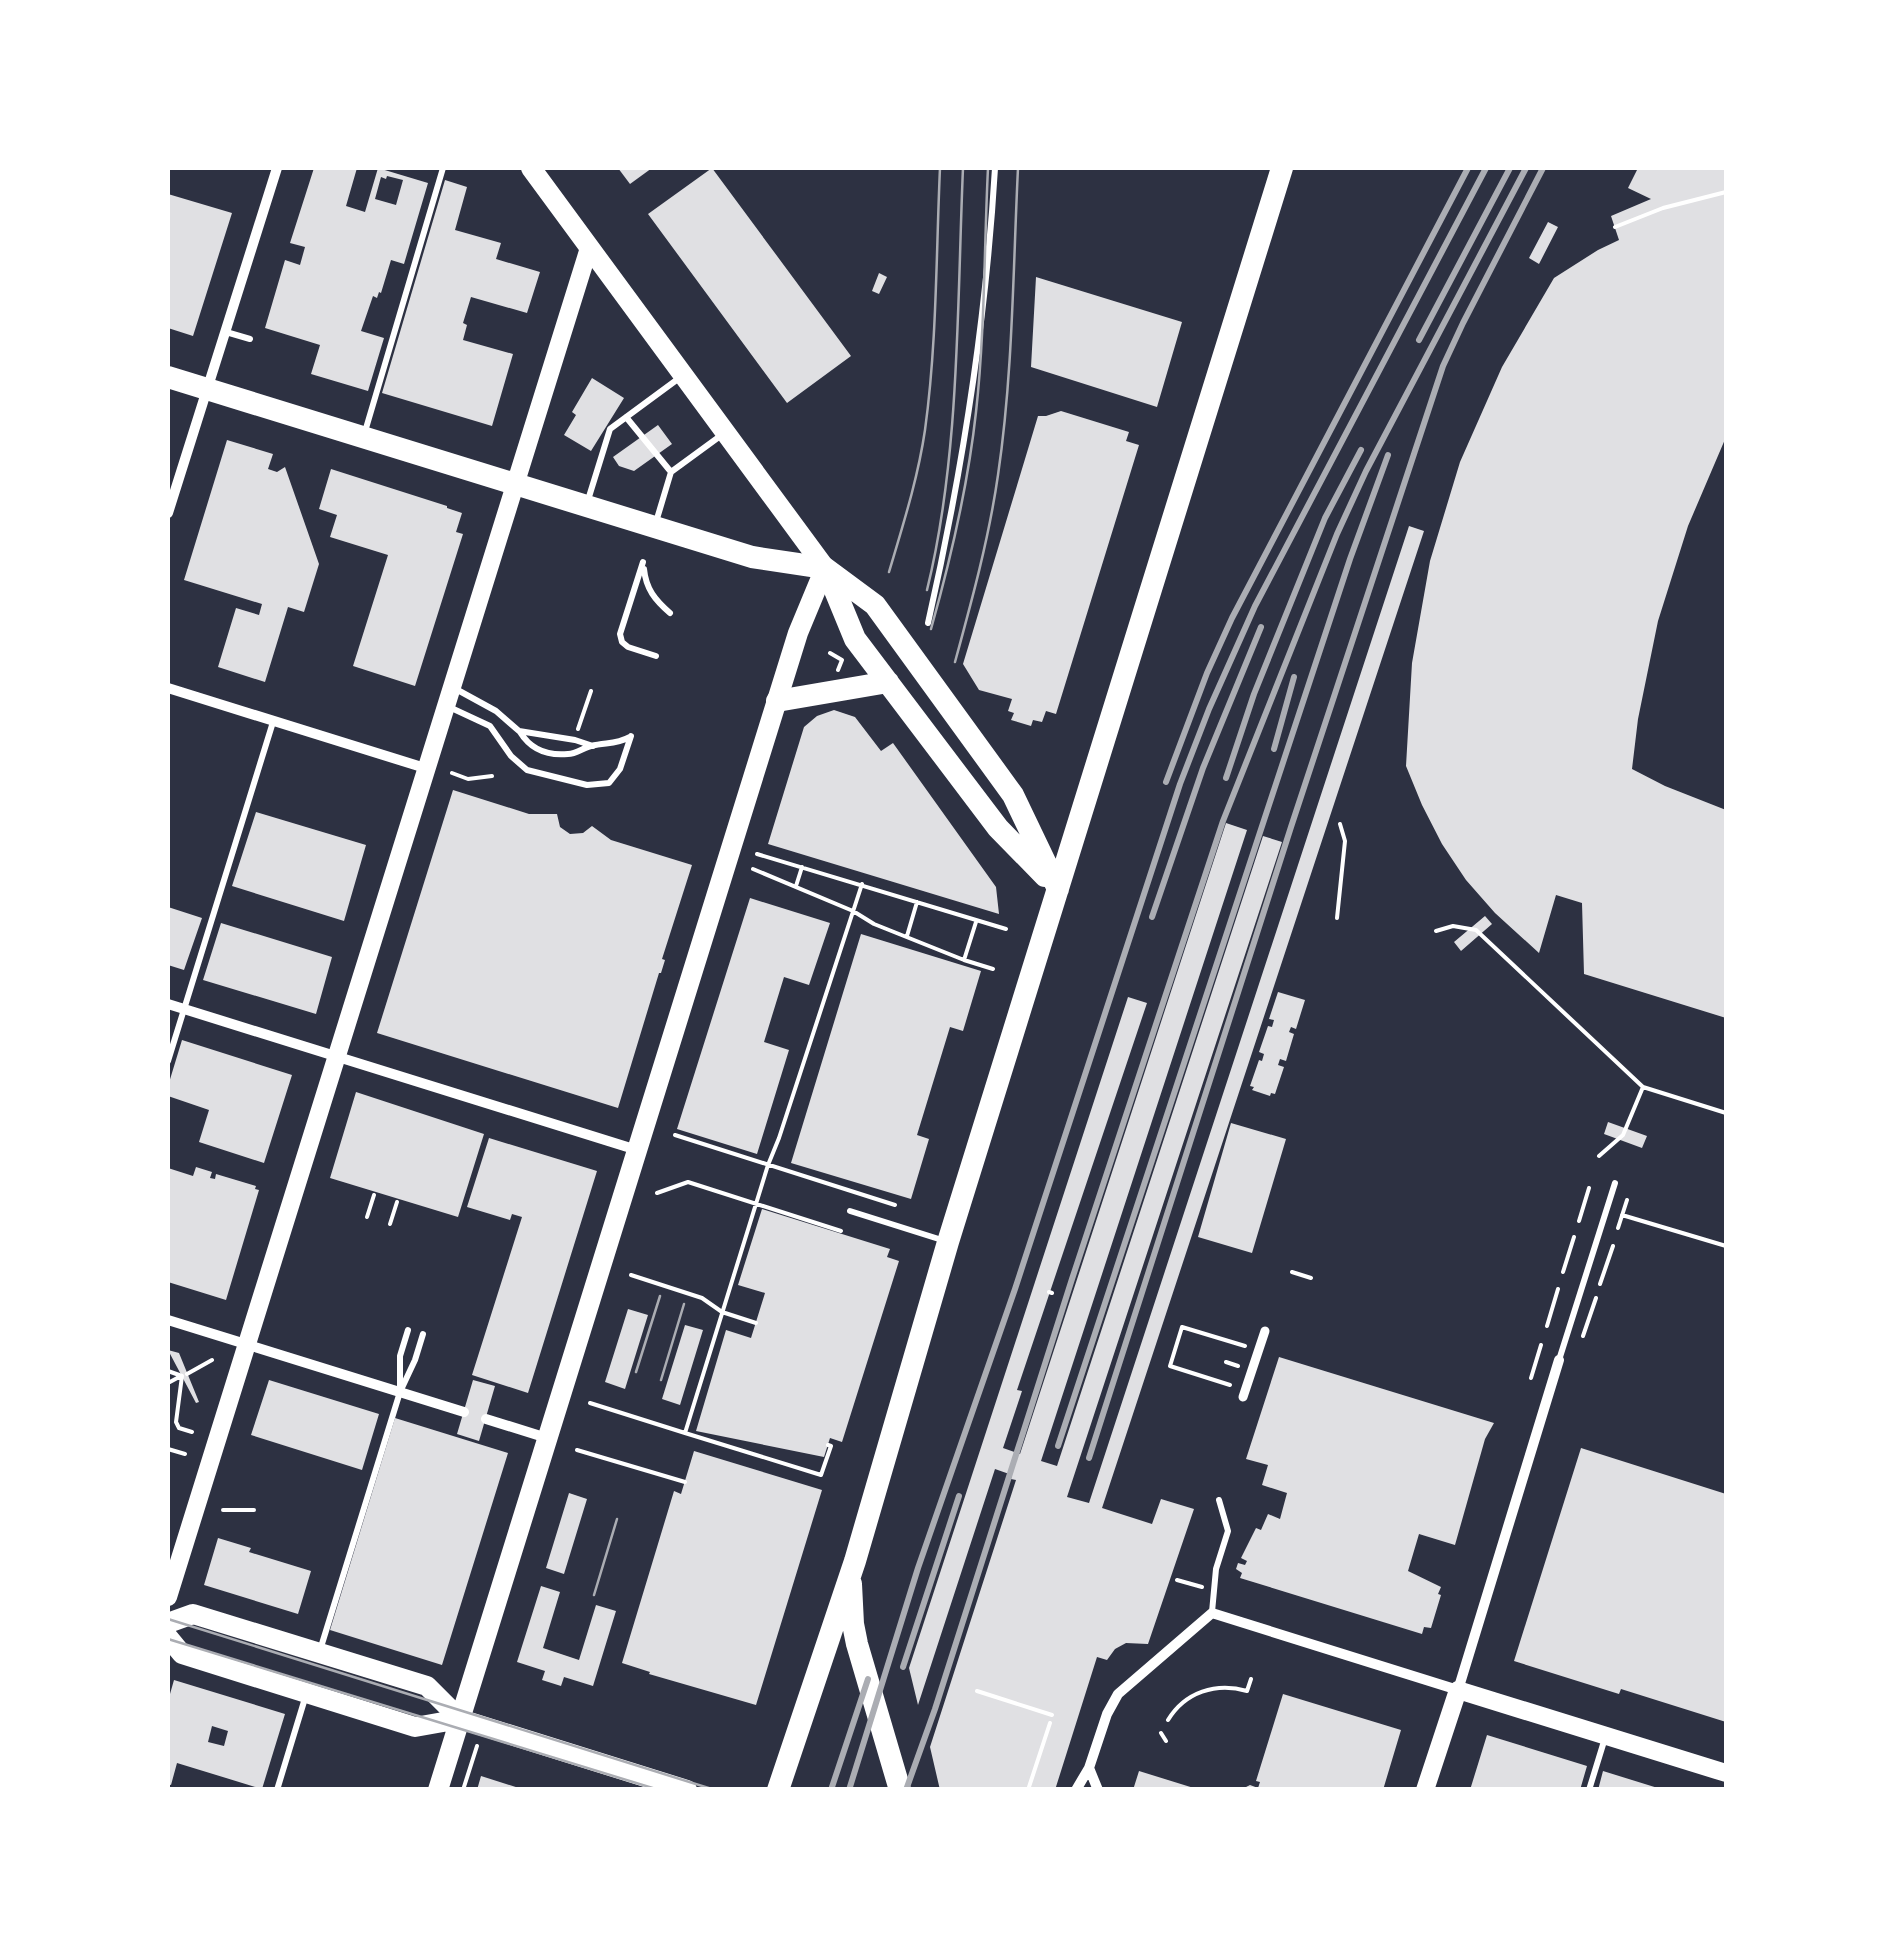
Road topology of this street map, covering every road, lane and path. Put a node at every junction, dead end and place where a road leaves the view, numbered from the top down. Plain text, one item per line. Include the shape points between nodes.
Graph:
1 (277, 168) edge
2 (444, 168) edge
3 (531, 168) edge
4 (995, 168) edge
5 (1282, 168) edge
6 (1726, 192) edge
7 (1615, 227) dead end
8 (589, 248) junction
9 (224, 332) junction
10 (250, 339) dead end
11 (682, 376) junction
12 (168, 377) edge
13 (206, 388) junction
14 (626, 417) junction
15 (724, 433) junction
16 (364, 437) junction
17 (671, 472) junction
18 (514, 484) junction
19 (586, 506) junction
20 (168, 513) edge
21 (654, 527) junction
22 (826, 568) junction
23 (670, 613) dead end
24 (928, 623) dead end
25 (830, 653) dead end
26 (656, 656) dead end
27 (838, 674) dead end
28 (888, 682) junction
29 (451, 686) junction
30 (168, 688) edge
31 (590, 691) dead end
32 (776, 701) junction
33 (446, 706) junction
34 (274, 721) junction
35 (519, 731) junction
36 (577, 733) dead end
37 (593, 746) junction
38 (425, 768) junction
39 (452, 774) dead end
40 (492, 776) dead end
41 (1340, 824) dead end
42 (757, 854) dead end
43 (802, 867) junction
44 (752, 869) dead end
45 (862, 884) junction
46 (796, 887) junction
47 (1058, 889) junction
48 (917, 901) junction
49 (853, 911) junction
50 (1337, 918) dead end
51 (976, 920) junction
52 (1006, 929) dead end
53 (1436, 931) dead end
54 (907, 936) junction
55 (964, 960) junction
56 (994, 969) dead end
57 (168, 1004) edge
58 (184, 1009) junction
59 (336, 1056) junction
60 (168, 1061) edge
61 (1642, 1088) junction
62 (1726, 1112) edge
63 (674, 1135) dead end
64 (637, 1150) junction
65 (1599, 1156) dead end
66 (768, 1164) junction
67 (1615, 1183) dead end
68 (1589, 1188) dead end
69 (657, 1193) dead end
70 (374, 1195) dead end
71 (1627, 1200) dead end
72 (397, 1202) dead end
73 (756, 1204) junction
74 (894, 1204) dead end
75 (850, 1211) dead end
76 (1622, 1215) junction
77 (367, 1216) dead end
78 (1579, 1221) dead end
79 (390, 1224) dead end
80 (1618, 1228) dead end
81 (842, 1231) dead end
82 (1574, 1237) dead end
83 (948, 1242) junction
84 (1613, 1246) dead end
85 (1726, 1246) edge
86 (1292, 1272) dead end
87 (1563, 1272) dead end
88 (631, 1275) dead end
89 (1311, 1278) dead end
90 (1600, 1284) dead end
91 (1558, 1289) dead end
92 (1596, 1298) dead end
93 (722, 1312) junction
94 (168, 1320) edge
95 (756, 1322) dead end
96 (1547, 1326) dead end
97 (408, 1330) dead end
98 (1265, 1332) dead end
99 (423, 1334) dead end
100 (1584, 1336) dead end
101 (246, 1344) junction
102 (1241, 1345) dead end
103 (1541, 1346) dead end
104 (212, 1360) dead end
105 (1559, 1360) joint
106 (168, 1371) edge
107 (184, 1375) junction
108 (1531, 1378) dead end
109 (168, 1383) edge
110 (1229, 1384) dead end
111 (400, 1392) junction
112 (1243, 1397) dead end
113 (590, 1403) dead end
114 (464, 1412) dead end
115 (486, 1418) dead end
116 (192, 1432) dead end
117 (685, 1433) junction
118 (548, 1438) junction
119 (828, 1445) dead end
120 (168, 1449) edge
121 (576, 1450) dead end
122 (185, 1454) dead end
123 (685, 1482) dead end
124 (1219, 1500) dead end
125 (224, 1510) dead end
126 (254, 1510) dead end
127 (854, 1561) junction
128 (1177, 1580) dead end
129 (1202, 1588) dead end
130 (168, 1598) edge
131 (1212, 1613) junction
132 (168, 1623) edge
133 (168, 1636) edge
134 (319, 1653) junction
135 (1251, 1679) dead end
136 (1458, 1690) junction
137 (977, 1691) dead end
138 (306, 1693) junction
139 (1011, 1693) dead end
140 (1008, 1701) junction
141 (1052, 1715) dead end
142 (460, 1719) junction
143 (1168, 1720) dead end
144 (1050, 1723) dead end
145 (1161, 1733) dead end
146 (1606, 1736) junction
147 (1166, 1741) dead end
148 (471, 1764) dead end
149 (1090, 1768) junction
150 (1726, 1773) edge
151 (276, 1790) edge
152 (438, 1790) edge
153 (464, 1790) edge
154 (687, 1790) edge
155 (778, 1790) edge
156 (900, 1790) edge
157 (1028, 1790) edge
158 (1076, 1790) edge
159 (1098, 1790) edge
160 (1426, 1790) edge
161 (1589, 1790) edge

1 - 9 street
2 - 16 lane
3 - 8 main road
4 - 24 lane via 982,330
5 - 47 main road
6 - 7 path
8 - 11 main road
8 - 18 street
9 - 10 lane
9 - 13 street
11 - 14 lane
11 - 15 main road
12 - 13 main road
13 - 16 main road
13 - 20 street
14 - 17 lane
14 - 19 lane via 610,429
15 - 17 lane
15 - 22 main road
16 - 18 main road
17 - 21 lane
18 - 19 main road
18 - 29 street
19 - 21 main road
21 - 22 main road via 752,557
22 - 28 main road via 856,639
22 - 32 main road
22 - 47 main road via 875,605 1013,795
23 - 26 lane via 650,591 643,562 620,634 628,647
25 - 27 path via 842,660
28 - 32 main road
28 - 47 main road via 998,828
29 - 33 street
29 - 35 lane
30 - 34 street
31 - 36 path
32 - 64 main road
33 - 37 lane via 490,726 511,756 540,774 609,783 631,736
33 - 38 street
34 - 38 street
34 - 58 lane
35 - 37 lane
35 - 37 lane via 538,752 570,754
38 - 59 street
39 - 40 path
41 - 50 path via 1345,841
42 - 43 path
43 - 45 path
43 - 46 path
44 - 46 path
45 - 48 path
45 - 49 path
46 - 49 path
47 - 83 main road
48 - 51 path
48 - 54 path
49 - 54 path
49 - 66 path
51 - 52 path
51 - 55 path
53 - 61 path via 1476,930
54 - 55 path
55 - 56 path
57 - 58 street
58 - 59 street
58 - 60 lane
59 - 64 street
59 - 101 street
61 - 62 path
61 - 65 path via 1622,1135
63 - 66 path
64 - 118 main road
66 - 73 path
66 - 74 path
67 - 105 lane
68 - 78 path
69 - 73 path via 688,1182
70 - 77 path
71 - 76 path
72 - 79 path
73 - 81 path
73 - 93 path
75 - 83 lane
76 - 80 path
76 - 85 path
82 - 87 path
83 - 127 main road
84 - 90 path
86 - 89 path
88 - 93 path via 702,1298
91 - 96 path
92 - 100 path
93 - 95 path
93 - 117 path
94 - 101 street
97 - 111 lane
98 - 112 street
99 - 111 lane
101 - 111 street
101 - 130 street
102 - 110 path via 1182,1326 1170,1366
103 - 108 path
104 - 107 path
105 - 136 street
106 - 107 path
107 - 109 path
107 - 116 path via 176,1422
111 - 114 street
111 - 134 lane
113 - 117 path
115 - 118 street
117 - 119 path via 821,1475
118 - 142 main road
120 - 122 path
121 - 123 path
124 - 131 lane via 1228,1531
125 - 126 path
127 - 155 main road
127 - 156 main road via 853,1624
128 - 129 path
131 - 136 street
131 - 149 street via 1118,1694
132 - 134 main road via 194,1614
133 - 138 main road via 182,1654
134 - 142 main road via 427,1686
135 - 143 path via 1247,1691 1202,1691
136 - 146 street
136 - 160 street
137 - 140 path
138 - 142 main road via 415,1727
138 - 151 lane
139 - 140 path
140 - 141 path
142 - 152 main road
142 - 154 main road
144 - 157 path
145 - 147 path
146 - 150 street
146 - 161 lane
148 - 153 path
149 - 158 street
149 - 159 street

